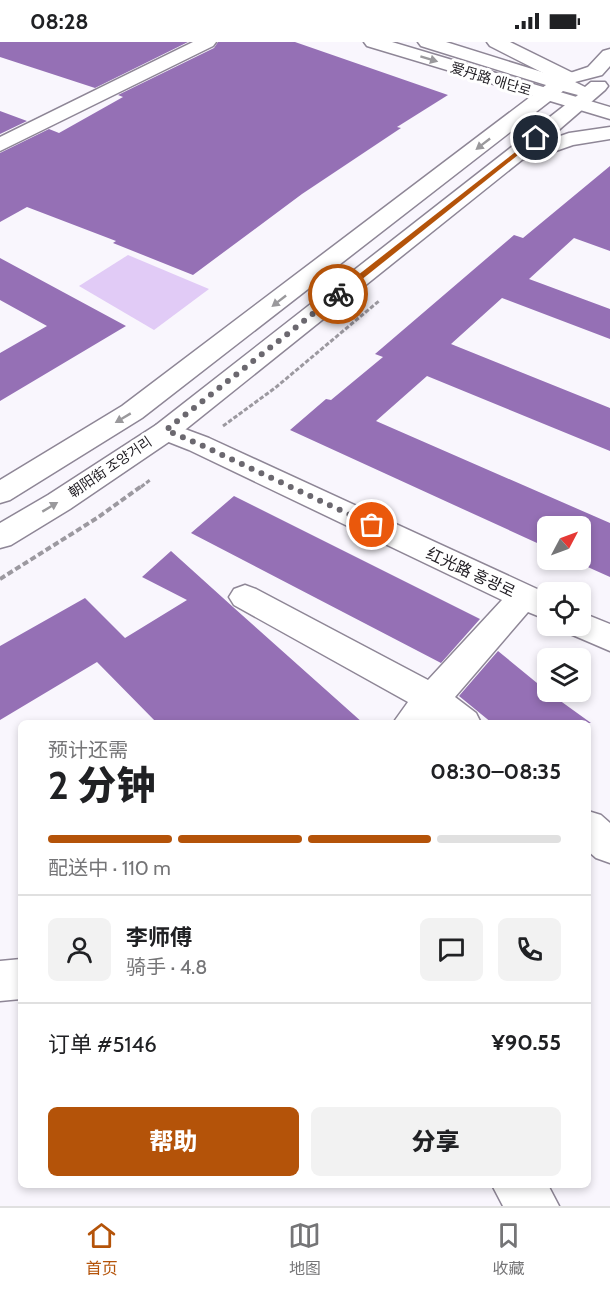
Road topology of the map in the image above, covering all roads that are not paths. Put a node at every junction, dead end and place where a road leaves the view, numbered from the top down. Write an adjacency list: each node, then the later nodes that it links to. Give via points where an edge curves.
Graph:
1 (207, 42): 11 (main road)
2 (373, 42): 7 (main road, 爱丹路 애단로, one-way to 7)
3 (427, 42): 7 (main road, 爱丹路 애단로)
4 (454, 42): 7 (main road, 爱丹路 애단로)
5 (496, 42): 7 (main road, 爱丹路 애단로)
6 (610, 55): 8 (main road, 朝阳街 조양거리)
7 (559, 86): 8 (main road, 爱丹路 애단로); 8 (main road, 爱丹路 애단로); 14 (main road, 朝阳街 조양거리, one-way to 14, via 132,412)
8 (597, 91): 9 (main road, 爱丹路 애단로); 12 (main road, 朝阳街 조양거리)
9 (610, 113)
10 (610, 134): 12 (main road, via 569,140)
11 (0, 145)
12 (502, 164): 13 (main road, 朝阳街 조양거리)
13 (166, 430): 15 (main road, 朝阳街 조양거리, one-way to 13); 17 (main road, 红光路 홍광로)
14 (0, 493)
15 (0, 537)
16 (245, 597): 20 (main road)
17 (535, 603): 20 (main road)
18 (591, 629): 19 (main road)
19 (610, 638)
20 (421, 711): 21 (main road)
21 (452, 720)
22 (591, 830): 23 (main road)
23 (610, 846)
24 (18, 979): 25 (main road)
25 (0, 981)
26 (519, 1188): 27 (main road)
27 (535, 1206)

